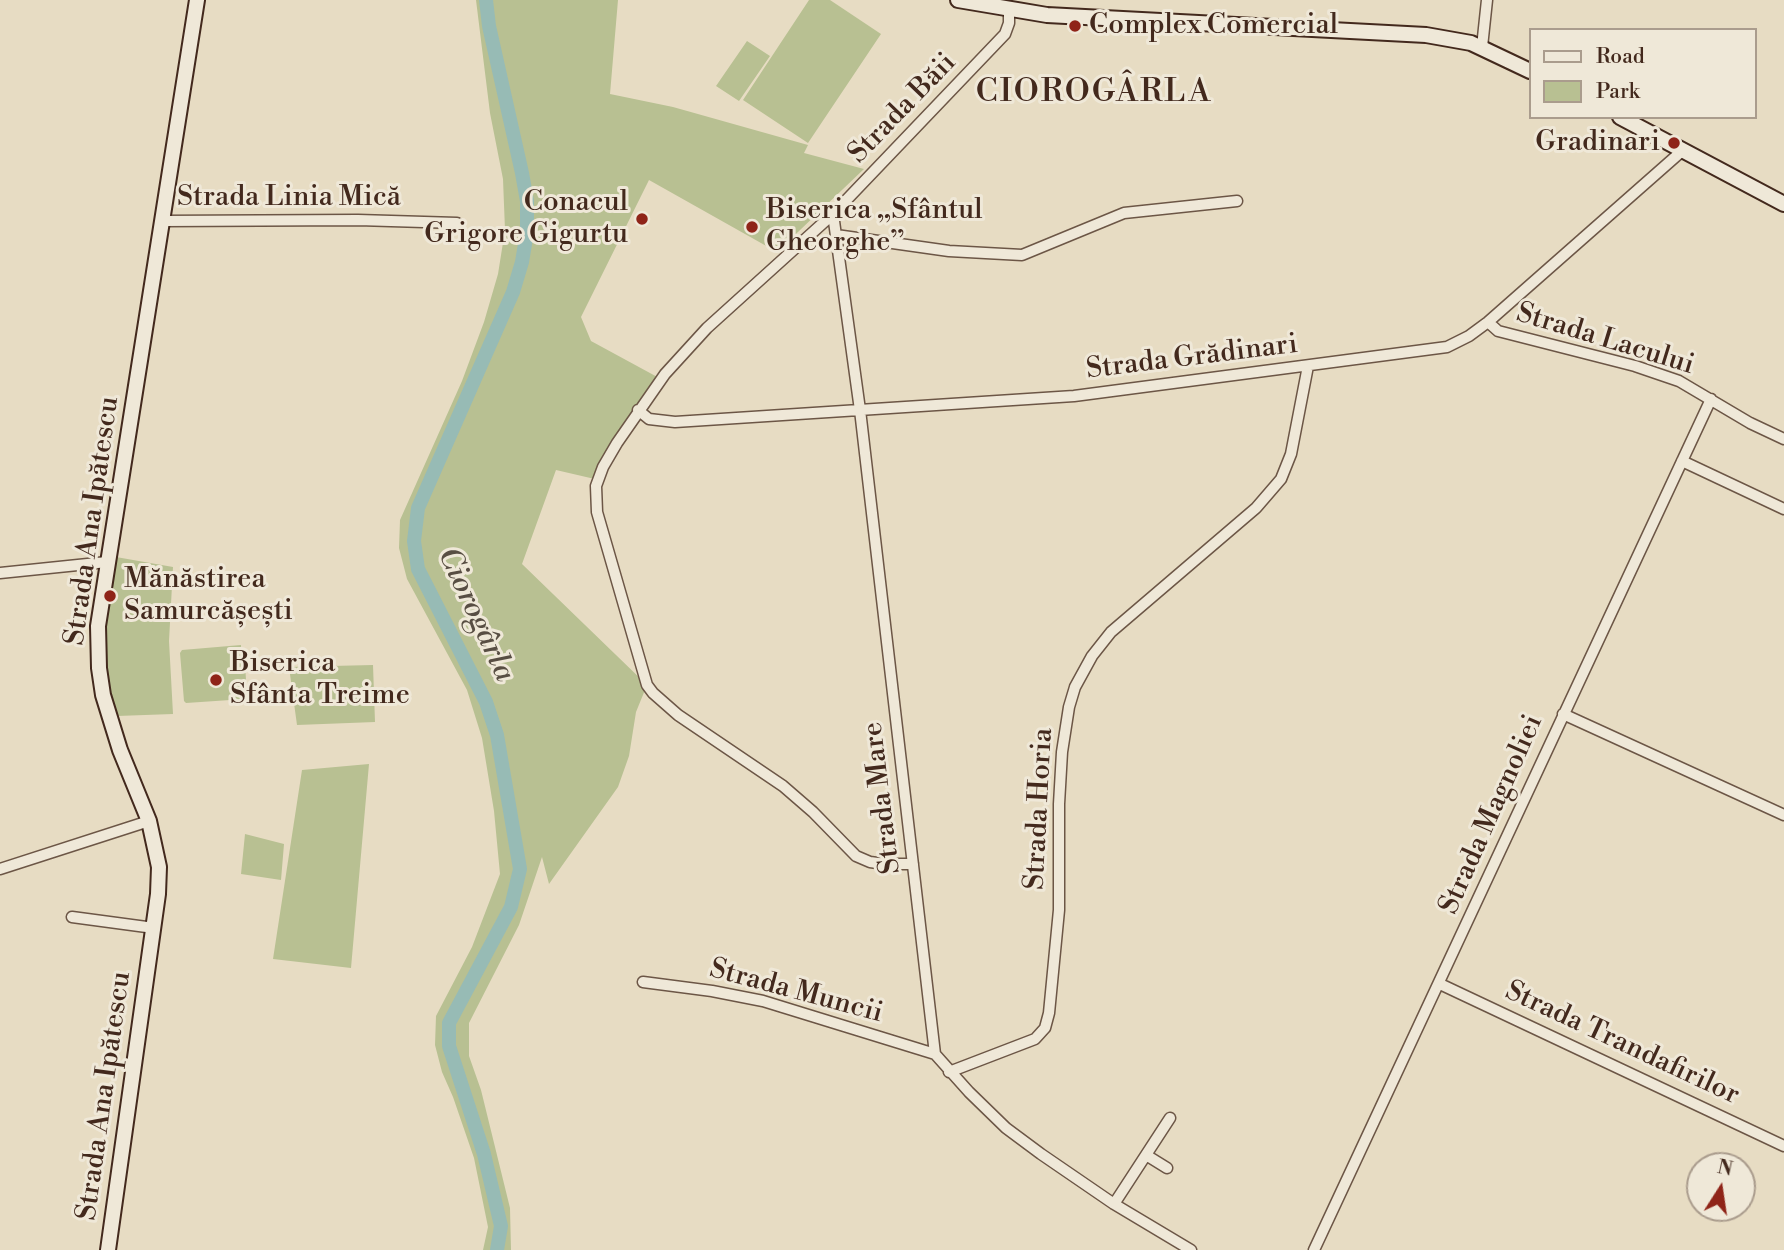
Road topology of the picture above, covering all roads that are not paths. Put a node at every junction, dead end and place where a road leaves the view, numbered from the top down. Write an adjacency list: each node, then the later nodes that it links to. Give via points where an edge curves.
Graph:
1 (197, 0): 12 (main road, Strada Ana Ipătescu)
2 (958, 0): 4 (main road)
3 (1487, 0): 5 (street)
4 (1008, 5): 5 (main road, via 1047,15 1426,35); 11 (street, Strada Băii, via 1005,34)
5 (1482, 47): 6 (main road)
6 (1528, 70)
7 (1624, 119): 8 (main road)
8 (1682, 151): 10 (main road); 15 (street, Strada Grădinari)
9 (1237, 201): 14 (street, via 1124,212 1022,255 949,251)
10 (1784, 204)
11 (833, 214): 14 (street, Strada Mare); 18 (street, Strada Băii, via 707,328)
12 (163, 221): 13 (street, Strada Linia Mică); 23 (main road, Strada Ana Ipătescu)
13 (457, 223)
14 (836, 235): 19 (street, Strada Mare)
15 (1488, 323): 16 (street, Strada Grădinari, via 1460,342 1434,350); 17 (street, Strada Lacului, via 1498,331 1664,375)
16 (1308, 366): 19 (street, Strada Grădinari, via 1074,396); 35 (street, Strada Horia, via 1291,454 1281,480 1256,508 1111,632 1075,687 1061,764 1059,910 1045,1028 1035,1039)
17 (1711, 399): 20 (street, Strada Lacului); 21 (street, Strada Magnoliei)
18 (638, 410): 19 (street, Strada Grădinari, via 649,419 675,422); 28 (street, Strada Băii, via 596,486 597,512 647,684 678,715 791,792 856,856 870,862)
19 (860, 410): 28 (street, Strada Mare)
20 (1784, 439)
21 (1682, 461): 22 (street); 25 (street, Strada Magnoliei)
22 (1784, 509)
23 (107, 562): 24 (street); 27 (main road, Strada Ana Ipătescu, via 98,626 100,682 120,750)
24 (0, 573)
25 (1563, 714): 26 (street); 33 (street, Strada Magnoliei)
26 (1784, 816)
27 (149, 821): 29 (street); 31 (main road, Strada Ana Ipătescu, via 159,867)
28 (914, 864): 34 (street, Strada Mare)
29 (0, 869)
30 (72, 917): 31 (street)
31 (154, 928): 41 (main road, Strada Ana Ipătescu)
32 (643, 982): 34 (street, Strada Muncii, via 763,1001)
33 (1440, 984): 37 (street, Strada Trandafirilor); 43 (street, Strada Magnoliei)
34 (935, 1054): 35 (street)
35 (949, 1072): 40 (street, via 1006,1128)
36 (1170, 1118): 38 (street)
37 (1784, 1146)
38 (1146, 1155): 39 (street); 40 (street)
39 (1167, 1168)
40 (1114, 1203): 42 (street)
41 (108, 1250)
42 (1191, 1250)
43 (1314, 1250)

